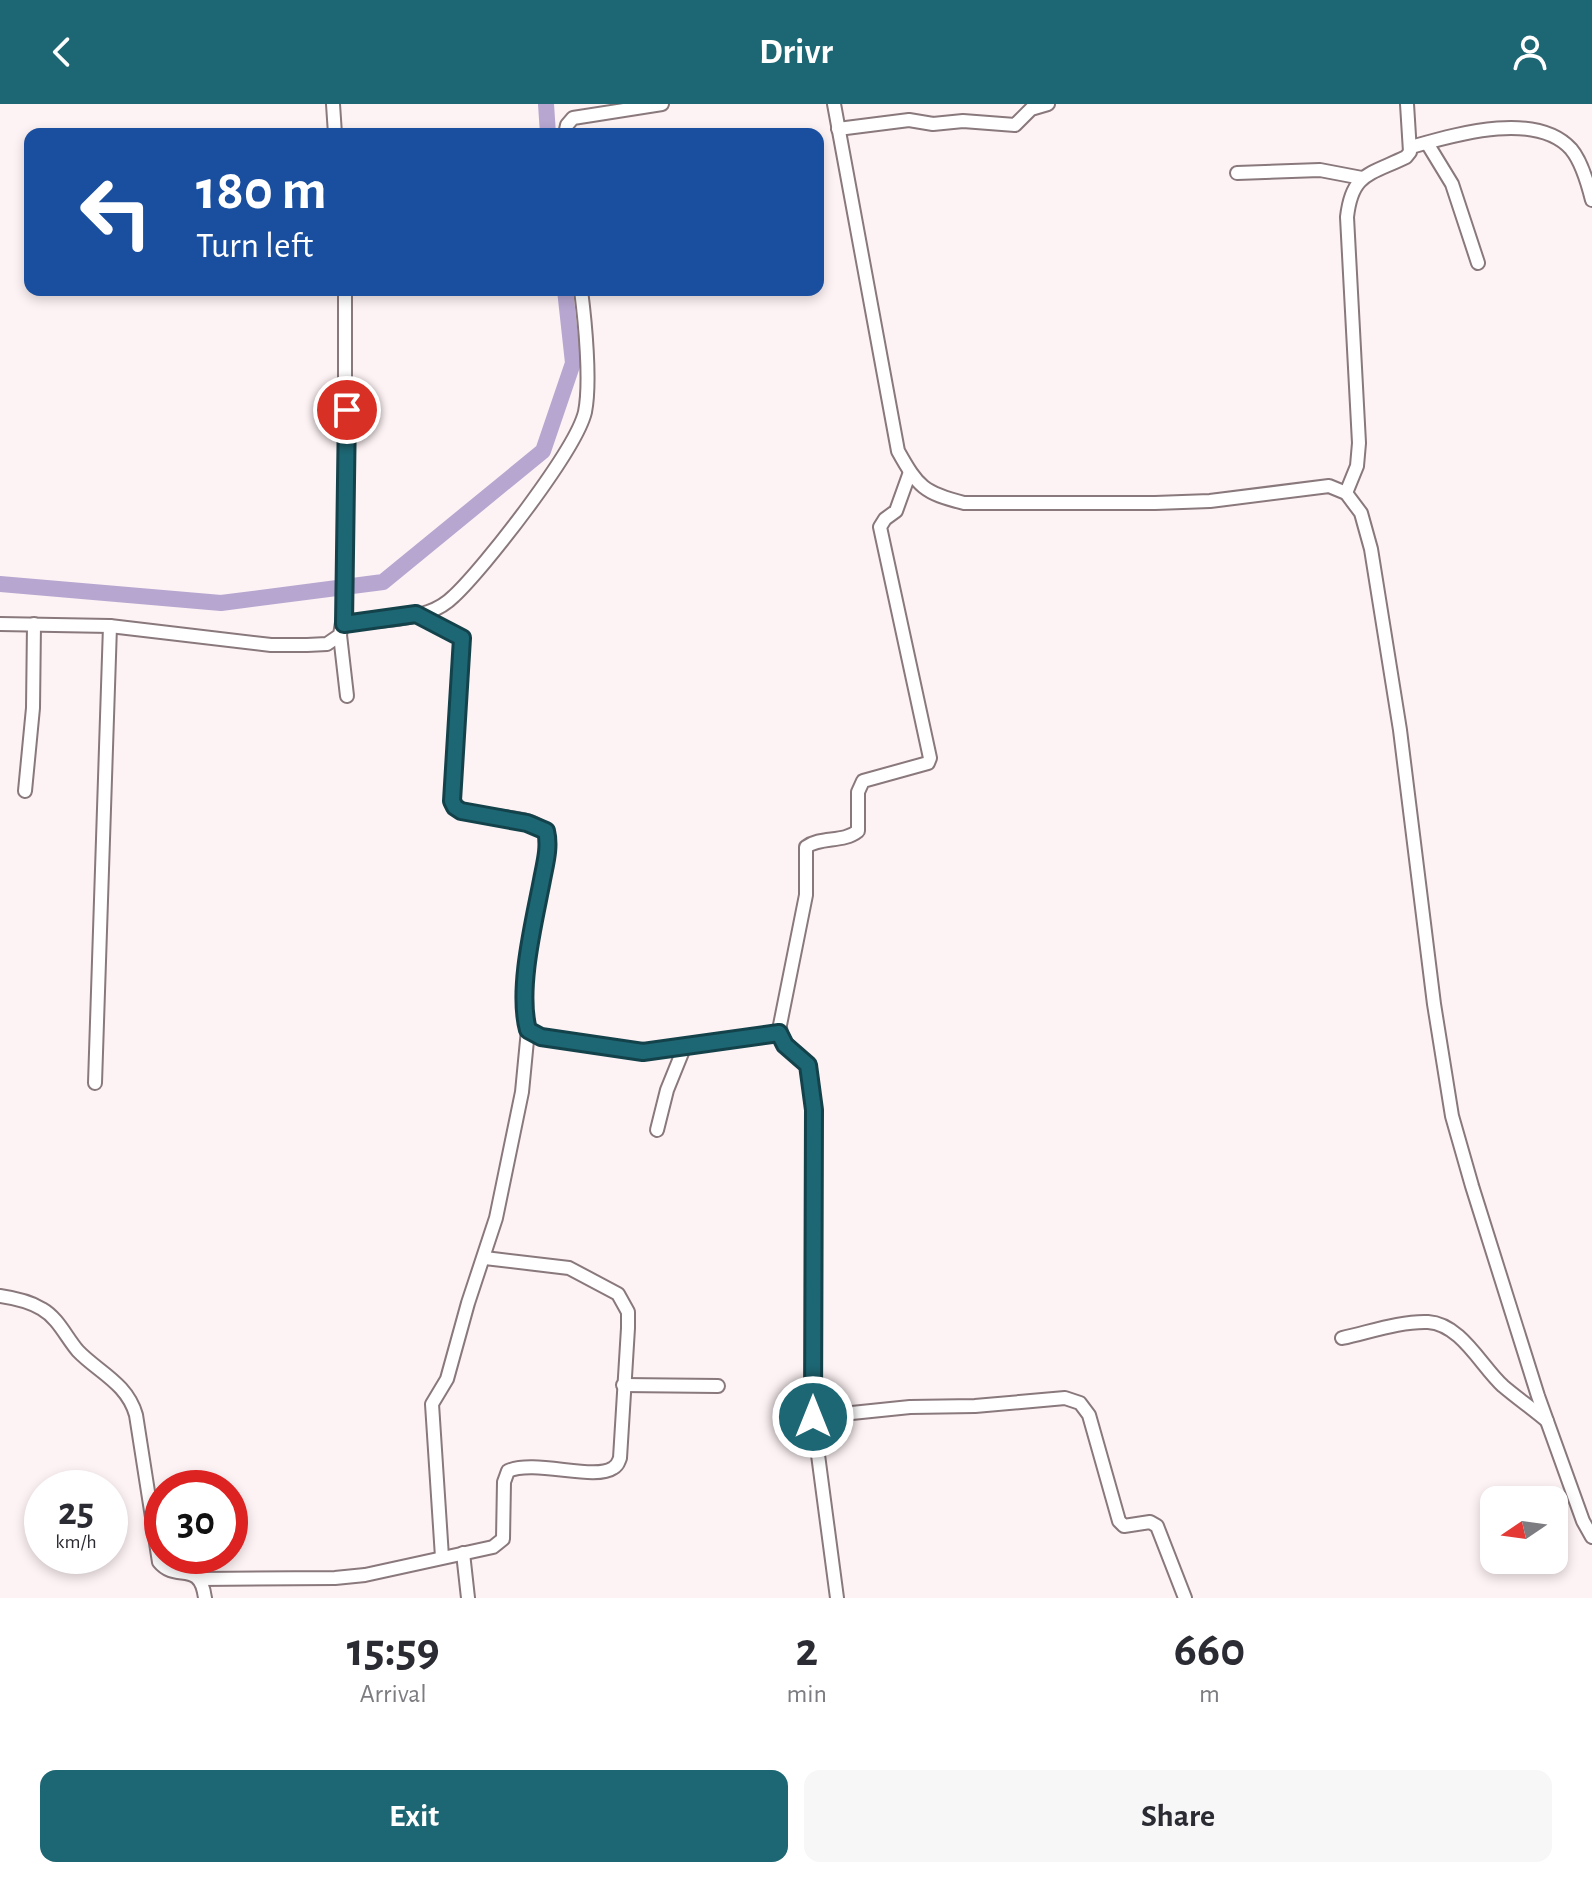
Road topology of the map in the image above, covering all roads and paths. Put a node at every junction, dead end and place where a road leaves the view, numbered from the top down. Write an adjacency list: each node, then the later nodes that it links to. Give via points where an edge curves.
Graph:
1 (333, 104): 6 (street)
2 (662, 104): 7 (street, via 573,118)
3 (834, 104): 8 (street)
4 (1048, 104): 8 (street, via 1031,109 1015,125 909,120)
5 (1407, 104): 10 (street)
6 (335, 128)
7 (566, 128)
8 (838, 129): 17 (street, via 898,451)
9 (1427, 143): 10 (street); 13 (street, via 1463,132 1532,128 1571,149); 14 (street, via 1452,184)
10 (1411, 147): 12 (street, via 1406,157)
11 (1237, 173): 12 (street, via 1320,170)
12 (1362, 178): 18 (street, via 1353,188 1347,217 1359,443)
13 (1592, 200)
14 (1478, 263)
15 (345, 296): 23 (street)
16 (582, 296): 19 (street, via 586,393 580,427 549,477 455,596)
17 (910, 472): 18 (street, via 935,496 964,503 1183,502 1329,486); 27 (street, via 896,511 880,527 930,758 924,765 863,781 858,831 806,847 806,895)
18 (1346, 493): 37 (street, via 1361,513 1371,549 1452,1116)
19 (416, 614): 23 (street); 26 (street, via 457,634 463,644 455,807 546,831 530,944)
20 (0, 624): 21 (street)
21 (34, 624): 22 (street); 25 (street)
22 (110, 626): 23 (street, via 271,645 327,644); 29 (street)
23 (342, 630): 24 (street)
24 (347, 696)
25 (25, 791)
26 (528, 1030): 28 (street, via 541,1037 628,1051); 31 (street, via 522,1092)
27 (779, 1033): 28 (street); 36 (street, via 808,1065 813,1100)
28 (684, 1048): 30 (street)
29 (95, 1083)
30 (657, 1130)
31 (485, 1258): 34 (street, via 569,1268 618,1294 628,1312); 40 (street, via 447,1379 432,1404)
32 (0, 1296): 41 (street, via 28,1302 50,1315 128,1398 136,1415 159,1562)
33 (1342, 1338): 37 (street, via 1409,1323 1445,1326)
34 (623, 1385): 35 (street); 39 (street, via 617,1466 599,1471 508,1471 503,1539 493,1547)
35 (718, 1386)
36 (813, 1417): 44 (street); 45 (street, via 1065,1398 1080,1403 1089,1415 1119,1521 1124,1526 1157,1526)
37 (1547, 1421): 38 (street)
38 (1592, 1537)
39 (463, 1553): 40 (street); 43 (street)
40 (442, 1557): 41 (street, via 335,1578)
41 (200, 1579): 42 (street)
42 (205, 1598)
43 (468, 1598)
44 (837, 1598)
45 (1185, 1598)

